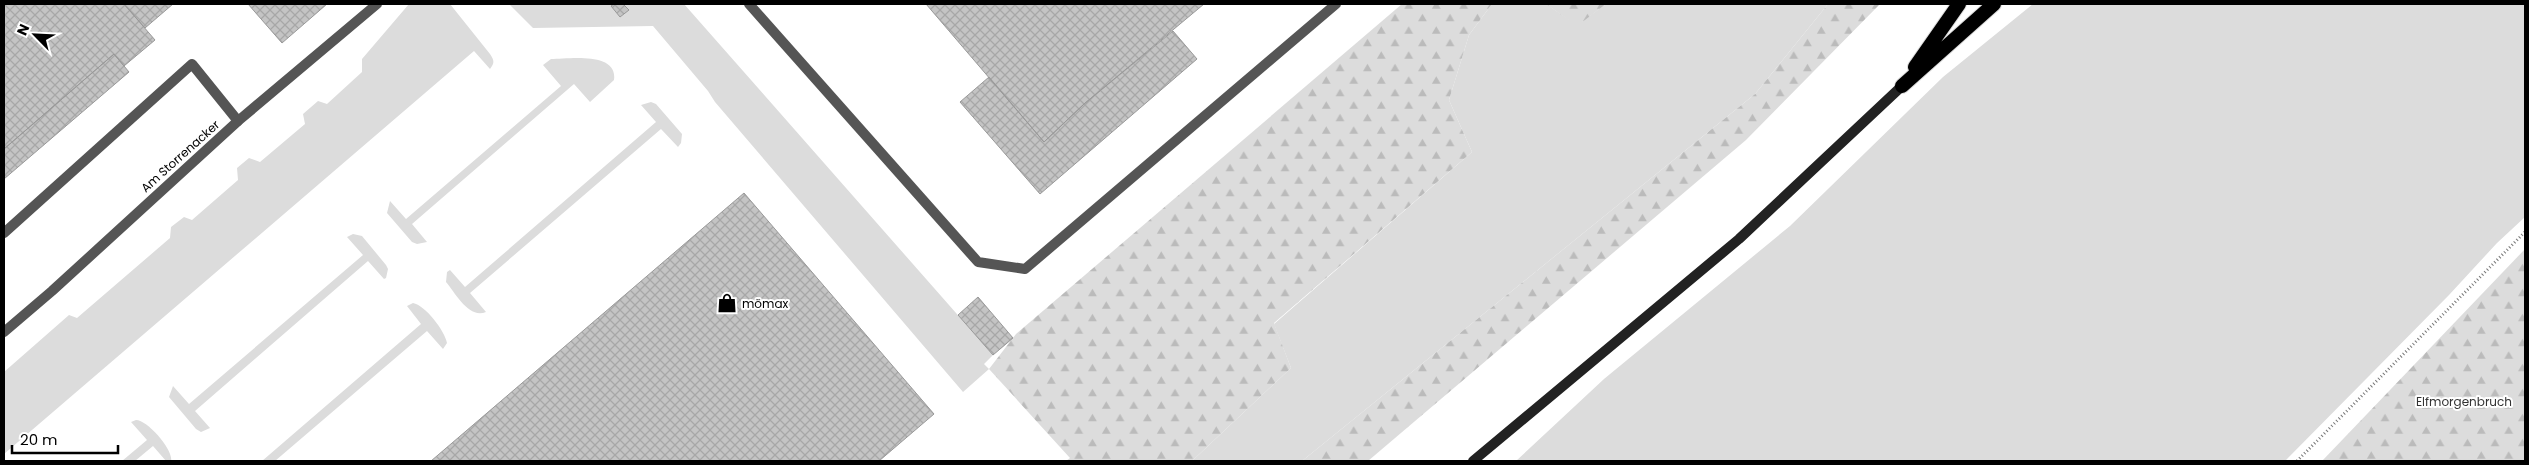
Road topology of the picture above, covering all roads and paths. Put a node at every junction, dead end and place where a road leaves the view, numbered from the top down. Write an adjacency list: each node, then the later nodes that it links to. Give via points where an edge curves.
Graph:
1 (377, 4): 7 (street, Am Storrenacker)
2 (750, 4): 3 (street, via 978,262 1025,269)
3 (1336, 4)
4 (1959, 4): 6 (highway)
5 (1994, 4): 6 (highway)
6 (1902, 86): 11 (main road, via 1739,239)
7 (238, 121): 9 (street, via 192,64); 10 (street, Am Storrenacker)
8 (2525, 232): 12 (path)
9 (4, 233)
10 (4, 332)
11 (1473, 461)
12 (2297, 461)

